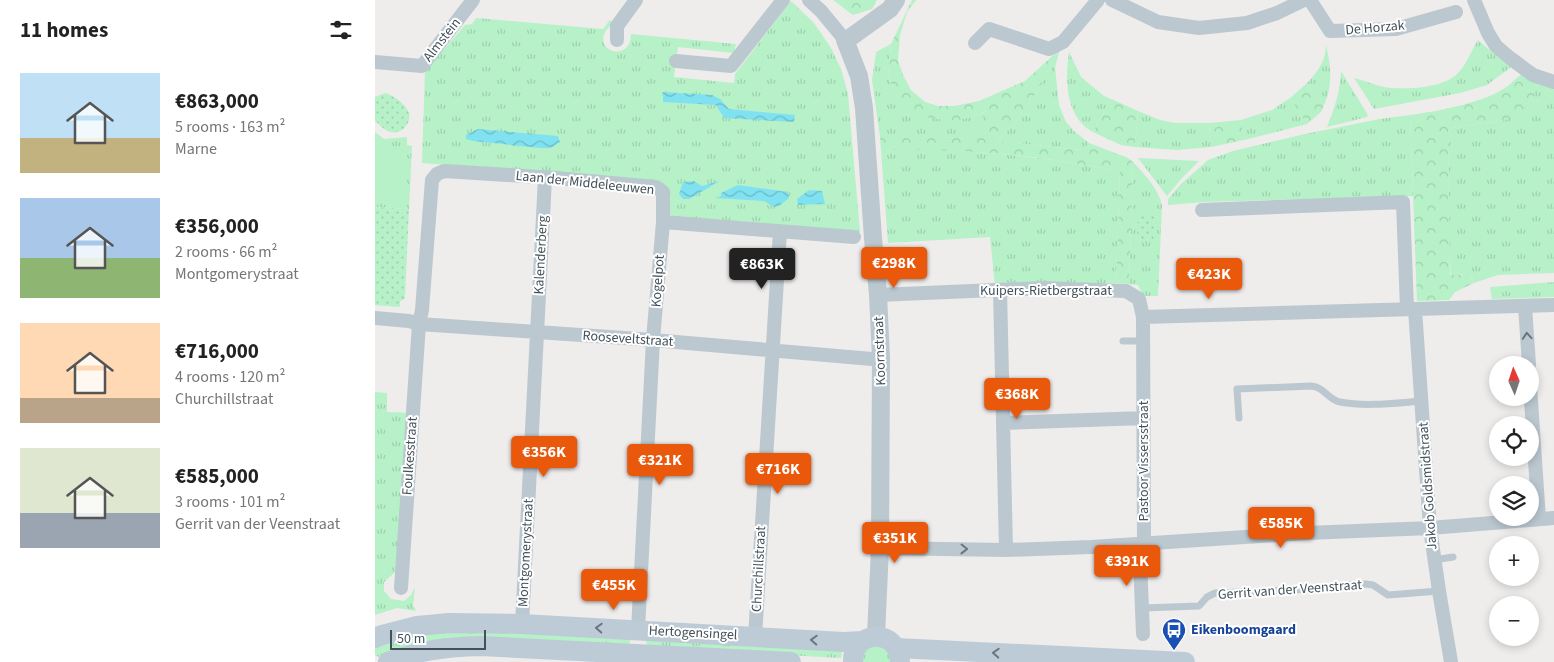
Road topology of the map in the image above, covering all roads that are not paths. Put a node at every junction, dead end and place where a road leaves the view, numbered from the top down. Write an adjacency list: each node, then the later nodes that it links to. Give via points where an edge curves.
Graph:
1 (473, 0): 16 (street, Almstein, via 422,66)
2 (636, 0): 12 (street, via 617,26)
3 (783, 0): 15 (street, via 731,66)
4 (809, 0): 13 (street)
5 (896, 0): 13 (street, via 890,9)
6 (1098, 0): 14 (street, via 1063,42 1049,49 989,29)
7 (1112, 0): 8 (street, via 1158,22 1199,28 1247,23)
8 (1303, 0)
9 (1310, 0): 11 (street, De Horzak, via 1330,31 1396,29)
10 (1474, 0): 17 (street, via 1496,46 1533,75)
11 (1456, 12)
12 (617, 40)
13 (845, 40): 24 (street, Koornstraat, via 859,76 864,108)
14 (975, 43)
15 (677, 61)
16 (375, 62)
17 (1554, 82)
18 (545, 178): 20 (street, Laan der Middeleeuwen, via 656,187 663,192); 30 (street, Laan der Middeleeuwen, via 444,171 437,174 432,180); 31 (street, Kalenderberg)
19 (1202, 210): 27 (street, via 1403,202)
20 (663, 222): 21 (street); 32 (street, Kogelpot)
21 (780, 231): 22 (street); 35 (street, Churchillstraat)
22 (855, 236)
23 (1001, 290): 24 (street, Kuipers-Rietbergstraat); 28 (street, Kuipers-Rietbergstraat, via 1127,291 1139,298); 42 (street)
24 (878, 294): 37 (street, Koornstraat)
25 (1554, 305): 26 (street)
26 (1525, 306): 27 (street); 36 (street, one-way to 26)
27 (1411, 309): 28 (street); 38 (street, Jakob Goldsmidstraat)
28 (1143, 317): 34 (street, Pastoor Vissersstraat)
29 (375, 318): 30 (street, Rooseveltstraat)
30 (419, 324): 31 (street, Rooseveltstraat); 53 (street, Foulkesstraat)
31 (537, 332): 32 (street, Rooseveltstraat); 56 (street, Montgomerystraat)
32 (653, 340): 35 (street, Rooseveltstraat); 57 (street, Kogelpot)
33 (1123, 341): 34 (lane)
34 (1143, 341): 40 (street, Pastoor Vissersstraat)
35 (772, 351): 37 (street, Rooseveltstraat); 59 (street, Churchillstraat)
36 (1528, 356)
37 (881, 358): 49 (street, Koornstraat)
38 (1422, 402): 41 (lane, via 1342,403 1321,388 1311,386 1237,388); 47 (street, Jakob Goldsmidstraat)
39 (1531, 406): 43 (street)
40 (1144, 418): 42 (street); 48 (street, Pastoor Vissersstraat)
41 (1239, 418)
42 (1003, 423): 50 (street)
43 (1536, 476)
44 (1554, 518): 45 (street)
45 (1539, 519)
46 (1489, 523): 47 (street)
47 (1430, 528): 48 (street); 52 (street, Jakob Goldsmidstraat)
48 (1144, 544): 50 (street); 55 (street, Pastoor Vissersstraat, via 1139,560)
49 (880, 548): 50 (street, one-way to 50); 61 (street, Koornstraat)
50 (1006, 550)
51 (1453, 557): 52 (lane)
52 (1434, 560): 54 (street, Jakob Goldsmidstraat)
53 (401, 588)
54 (1439, 591): 55 (lane, Gerrit van der Veenstraat, via 1388,595 1373,585 1346,585 1215,593 1199,606); 67 (street, Jakob Goldsmidstraat)
55 (1143, 608): 58 (street, Pastoor Vissersstraat)
56 (522, 624): 57 (main road, Hertogensingel, one-way to 56); 60 (main road, Hertogensingel, via 445,623 417,626)
57 (638, 630): 59 (main road, Hertogensingel)
58 (1143, 634)
59 (755, 637): 61 (main road, Hertogensingel, one-way to 59, via 844,642)
60 (375, 638)
61 (869, 639): 62 (main road, via 884,638 891,642); 65 (main road, via 854,652)
62 (898, 655): 66 (main road, one-way to 62)
63 (388, 662): 64 (main road, Hertogensingel, via 428,650 481,646 521,651)
64 (791, 662)
65 (853, 662)
66 (1185, 662)
67 (1451, 662)

